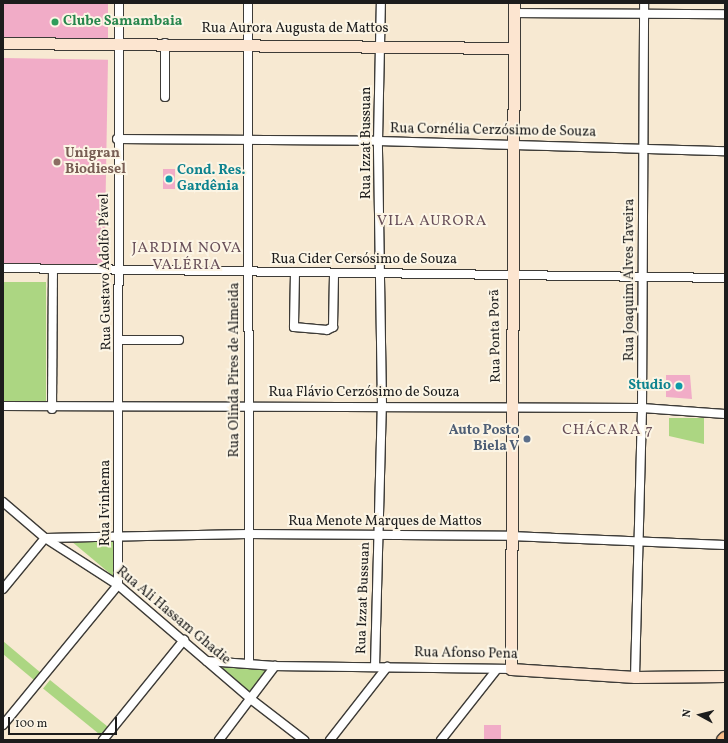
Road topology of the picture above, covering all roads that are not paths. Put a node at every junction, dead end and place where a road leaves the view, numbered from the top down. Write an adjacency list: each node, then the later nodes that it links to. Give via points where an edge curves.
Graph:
1 (119, 3): 10 (street, Rua Gustavo Adolfo Pável)
2 (248, 3): 11 (street, Rua Olinda Pires de Almeida)
3 (382, 3): 12 (street, Rua Izzat Bussuan)
4 (644, 3): 7 (street, Rua Joaquim Alves Taveira)
5 (514, 8): 7 (street); 13 (street, Rua Ponta Porã)
6 (725, 14): 7 (street)
7 (644, 15): 19 (street, Rua Joaquim Alves Taveira)
8 (3, 42): 10 (street, Rua Aurora Augusta de Mattos)
9 (165, 43): 10 (street, Rua Aurora Augusta de Mattos); 11 (street, Rua Aurora Augusta de Mattos); 14 (street)
10 (119, 45): 15 (street, Rua Gustavo Adolfo Pável)
11 (248, 45): 12 (street, Rua Aurora Augusta de Mattos); 16 (street, Rua Olinda Pires de Almeida)
12 (381, 45): 13 (street, Rua Aurora Augusta de Mattos); 17 (street, Rua Izzat Bussuan)
13 (514, 48): 18 (street, Rua Ponta Porã)
14 (165, 97)
15 (117, 139): 16 (street, Rua Cornélia Cerzósimo de Souza); 23 (street, Rua Gustavo Adolfo Pável)
16 (248, 140): 17 (street, Rua Cornélia Cerzósimo de Souza); 24 (street, Rua Olinda Pires de Almeida)
17 (378, 141): 18 (street, Rua Cornélia Cerzósimo de Souza); 26 (street, Rua Izzat Bussuan)
18 (512, 144): 19 (street, Rua Cornélia Cerzósimo de Souza); 27 (street, Rua Ponta Porã)
19 (643, 147): 20 (street, Rua Cornélia Cerzósimo de Souza); 29 (street, Rua Joaquim Alves Taveira)
20 (725, 151)
21 (3, 268): 22 (street, Rua Cider Cersósimo de Souza)
22 (53, 269): 23 (street, Rua Cider Cersósimo de Souza); 39 (street)
23 (119, 271): 24 (street, Rua Cider Cersósimo de Souza); 31 (street, Rua Gustavo Adolfo Pável)
24 (249, 273): 25 (street, Rua Cider Cersósimo de Souza); 36 (street, Rua Olinda Pires de Almeida)
25 (295, 273): 28 (street, Rua Cider Cersósimo de Souza); 28 (street, via 294,328 327,330 333,327)
26 (381, 273): 27 (street, Rua Cider Cersósimo de Souza); 28 (street, Rua Cider Cersósimo de Souza); 34 (street, Rua Izzat Bussuan)
27 (510, 273): 29 (street, Rua Cider Cersósimo de Souza); 37 (street, Rua Ponta Porã)
28 (334, 274)
29 (643, 274): 30 (street, Rua Cider Cersósimo de Souza); 38 (street, Rua Joaquim Alves Taveira)
30 (725, 278)
31 (119, 340): 32 (street); 33 (street, Rua Gustavo Adolfo Pável)
32 (178, 340)
33 (121, 405): 36 (street, Rua Flávio Cerzósimo de Souza); 39 (street, Rua Flávio Cerzósimo de Souza); 41 (street, Rua Gustavo Adolfo Pável)
34 (382, 405): 36 (street, Rua Flávio Cerzósimo de Souza); 37 (street, Rua Flávio Cerzósimo de Souza); 44 (street, Rua Izzat Bussuan)
35 (3, 406): 39 (street, Rua Flávio Cerzósimo de Souza)
36 (248, 406): 43 (street, Rua Olinda Pires de Almeida)
37 (512, 407): 38 (street, Rua Flávio Cerzósimo de Souza); 45 (street, Rua Ponta Porã)
38 (642, 408): 40 (street, Rua Flávio Cerzósimo de Souza); 48 (street, Rua Joaquim Alves Taveira)
39 (52, 409)
40 (725, 414)
41 (119, 446): 46 (street, Rua Ivinhema)
42 (3, 502): 47 (street, Rua Ali Hassam Ghadie)
43 (248, 534): 44 (street, Rua Menote Marques de Mattos); 46 (street, Rua Menote Marques de Mattos); 54 (street, Rua Olinda Pires de Almeida)
44 (379, 536): 45 (street, Rua Menote Marques de Mattos); 56 (street, Rua Izzat Bussuan)
45 (510, 536): 48 (street, Rua Menote Marques de Mattos); 59 (street, Rua Ponta Porã)
46 (120, 537): 47 (street, Rua Menote Marques de Mattos); 50 (street, Rua Ivinhema)
47 (45, 538): 50 (street, Rua Ali Hassam Ghadie); 51 (street)
48 (638, 543): 49 (street, Rua Menote Marques de Mattos); 60 (street, Rua Joaquim Alves Taveira)
49 (725, 545)
50 (118, 585): 52 (street, Rua Ali Hassam Ghadie); 63 (street)
51 (3, 589)
52 (184, 640): 53 (street, Rua Ali Hassam Ghadie); 64 (street)
53 (207, 661): 54 (street, Rua Afonso Pena); 62 (street, Rua Ali Hassam Ghadie)
54 (249, 664): 55 (street, Rua Afonso Pena)
55 (275, 666): 56 (street, Rua Afonso Pena); 62 (street)
56 (375, 667): 57 (street, Rua Afonso Pena)
57 (387, 667): 58 (street, Rua Afonso Pena); 67 (street)
58 (497, 669): 59 (street, Rua Afonso Pena); 68 (street)
59 (511, 669): 60 (street, Rua Afonso Pena)
60 (635, 676): 61 (street, Rua Afonso Pena)
61 (725, 676)
62 (252, 700): 65 (street); 66 (street, Rua Ali Hassam Ghadie)
63 (3, 725)
64 (103, 740)
65 (219, 740)
66 (304, 740)
67 (330, 740)
68 (441, 740)

